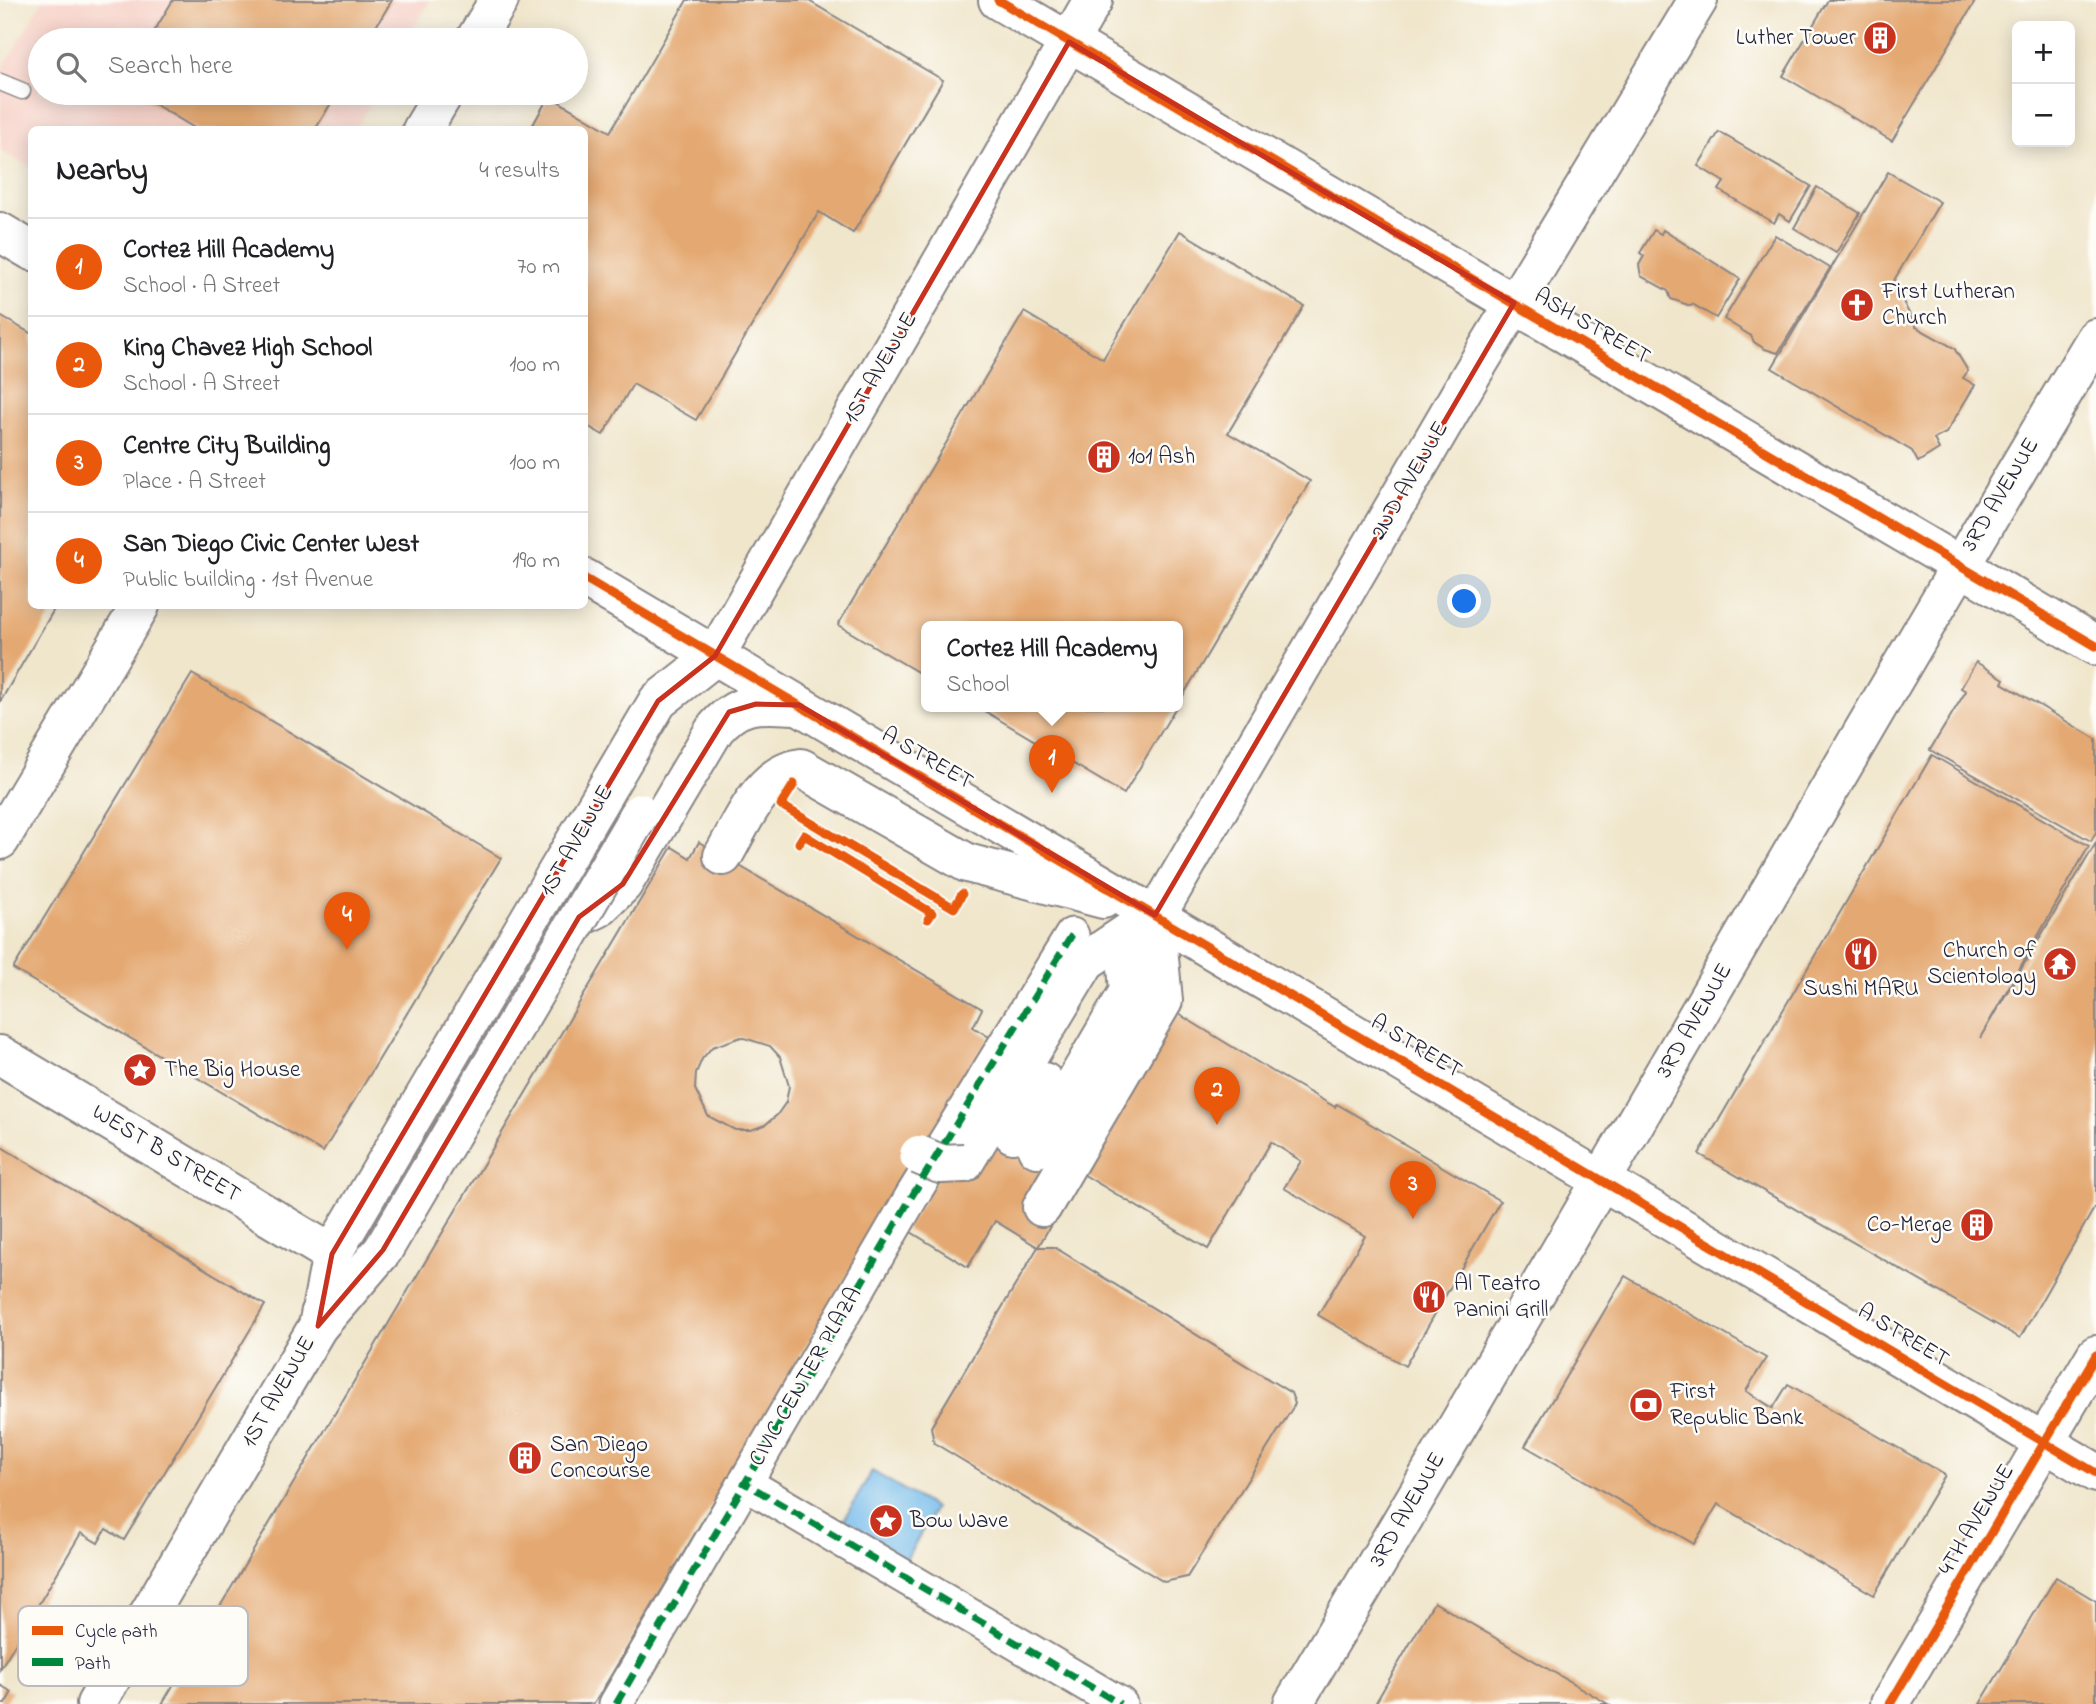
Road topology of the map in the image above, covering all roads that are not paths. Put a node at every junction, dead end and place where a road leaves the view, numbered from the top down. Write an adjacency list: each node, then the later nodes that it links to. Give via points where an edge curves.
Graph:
1 (499, 0): 5 (main road)
2 (998, 0): 6 (main road, ASH STREET)
3 (1093, 0): 6 (main road, 1ST AVENUE)
4 (1698, 0): 13 (main road, 2ND AVENUE)
5 (482, 28)
6 (1069, 42): 13 (main road, ASH STREET); 19 (main road, 1ST AVENUE)
7 (0, 82): 8 (lane)
8 (22, 91)
9 (437, 105): 10 (main road)
10 (424, 126)
11 (0, 232): 12 (main road)
12 (28, 249)
13 (1514, 303): 15 (main road, ASH STREET); 23 (main road, 2ND AVENUE)
14 (2096, 338): 15 (main road, 3RD AVENUE)
15 (1959, 565): 18 (main road, ASH STREET); 29 (main road, 3RD AVENUE)
16 (588, 580): 19 (main road, A STREET)
17 (138, 609): 21 (main road)
18 (2096, 646)
19 (715, 656): 20 (main road, A STREET); 25 (main road, 1ST AVENUE, via 658,701); 32 (main road, bridge, via 692,724 383,1250)
20 (799, 705): 23 (main road, A STREET); 25 (main road, via 756,704 729,712 623,884 598,908)
21 (0, 841)
22 (723, 856): 23 (main road, via 766,785 785,770 801,768 967,863)
23 (1156, 915): 24 (main road); 27 (main road, 2ND AVENUE, via 1127,966 1107,976); 29 (main road, A STREET); 30 (main road, via 1163,1001)
24 (1079, 948): 28 (main road, bridge, via 964,1163 940,1164); 36 (street, CIVIC CENTER PLAZA, via 912,1196)
25 (513, 952): 31 (main road, 1ST AVENUE)
26 (0, 1055): 31 (main road, WEST B STREET)
27 (1025, 1141)
28 (919, 1156)
29 (1602, 1181): 34 (main road, A STREET); 43 (main road, 3RD AVENUE)
30 (1042, 1207)
31 (332, 1254): 32 (main road, 1ST AVENUE)
32 (318, 1326): 37 (main road, 1ST AVENUE)
33 (2096, 1355): 34 (main road, 4TH AVENUE)
34 (2044, 1443): 35 (main road, A STREET); 39 (main road, 4TH AVENUE)
35 (2096, 1473)
36 (745, 1483): 41 (street); 42 (street, CIVIC CENTER PLAZA)
37 (154, 1606)
38 (107, 1686): 40 (main road, 1ST AVENUE)
39 (1898, 1698)
40 (96, 1704)
41 (615, 1704)
42 (1120, 1704)
43 (1293, 1704)

